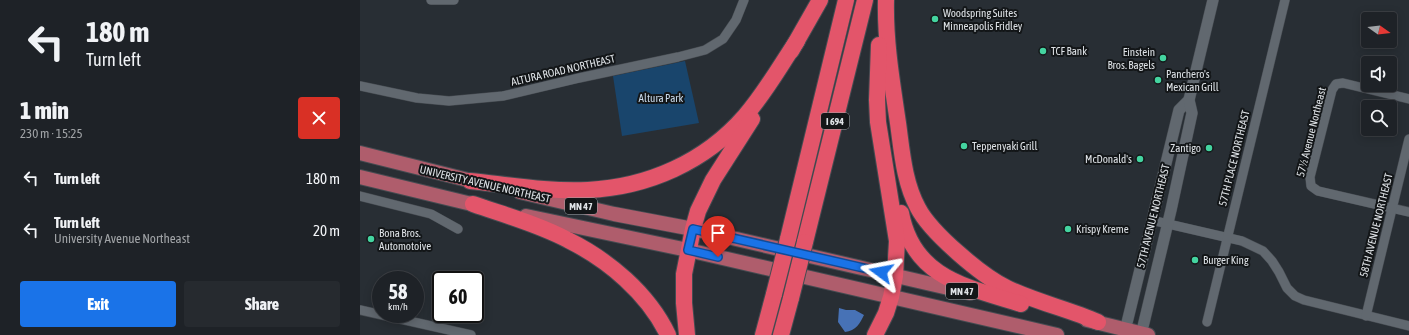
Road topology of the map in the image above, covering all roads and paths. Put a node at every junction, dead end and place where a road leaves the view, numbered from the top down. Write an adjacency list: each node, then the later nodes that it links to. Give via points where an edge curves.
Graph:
1 (433, 0): 2 (street)
2 (454, 0)
3 (744, 0): 12 (street, ALTURA ROAD NORTHEAST, via 736,20 723,39 705,50 504,96 449,101 417,98)
4 (820, 0): 10 (highway)
5 (846, 0): 43 (highway, I 694, bridge)
6 (865, 0): 44 (highway, I 694, bridge)
7 (885, 0): 11 (highway); 34 (highway, via 886,43 903,163 919,210 939,235 991,279 1007,288)
8 (1213, 0): 14 (street, 57TH AVENUE NORTHEAST)
9 (1285, 0): 27 (street, 57TH PLACE NORTHEAST)
10 (797, 41): 18 (highway, via 762,94 738,123 710,148 677,168 630,184 588,190); 26 (highway, via 706,194)
11 (879, 53): 29 (highway, via 878,122 896,235); 31 (highway, via 883,105 902,217 914,247 932,268 952,281)
12 (360, 86)
13 (1409, 99): 21 (street, 57½ Avenue Northeast, via 1343,83 1336,84 1330,97 1310,177 1311,186 1318,191)
14 (1189, 100): 23 (street, 57TH AVENUE NORTHEAST, via 1179,110); 24 (street, 57TH AVENUE NORTHEAST, via 1192,113)
15 (1409, 139): 21 (street, 58TH AVENUE NORTHEAST)
16 (360, 153): 18 (main road, UNIVERSITY AVENUE NORTHEAST / MN 47)
17 (360, 177): 20 (main road, UNIVERSITY AVENUE NORTHEAST / MN 47)
18 (470, 181): 26 (main road, UNIVERSITY AVENUE NORTHEAST / MN 47)
19 (360, 196): 25 (street, via 431,214)
20 (473, 204): 28 (main road, UNIVERSITY AVENUE NORTHEAST / MN 47); 41 (highway, via 554,233 592,254 620,274 639,293)
21 (1392, 208): 22 (street); 33 (street, 58TH AVENUE NORTHEAST)
22 (1409, 212)
23 (1151, 220): 24 (street); 37 (street, 57TH AVENUE NORTHEAST)
24 (1167, 224): 27 (street); 39 (street, 57TH AVENUE NORTHEAST)
25 (458, 229)
26 (693, 229): 28 (highway); 29 (main road, UNIVERSITY AVENUE NORTHEAST / MN 47)
27 (1228, 237): 33 (street, via 1263,251 1295,296); 35 (street, 57TH PLACE NORTHEAST)
28 (688, 250): 30 (main road, UNIVERSITY AVENUE NORTHEAST / MN 47); 42 (highway, via 683,282)
29 (895, 276): 30 (highway); 31 (main road, UNIVERSITY AVENUE NORTHEAST / MN 47)
30 (891, 297): 45 (highway); 46 (main road, UNIVERSITY AVENUE NORTHEAST / MN 47)
31 (1030, 306): 34 (main road, UNIVERSITY AVENUE NORTHEAST / MN 47)
32 (360, 310): 38 (street)
33 (1366, 316): 36 (street)
34 (1098, 322): 37 (main road, UNIVERSITY AVENUE NORTHEAST / MN 47)
35 (1207, 322)
36 (1409, 326)
37 (1124, 332): 39 (main road, UNIVERSITY AVENUE NORTHEAST / MN 47)
38 (460, 334): 40 (street)
39 (1143, 334)
40 (471, 335)
41 (668, 335)
42 (687, 335)
43 (763, 335)
44 (781, 335)
45 (875, 335)
46 (1057, 335)

